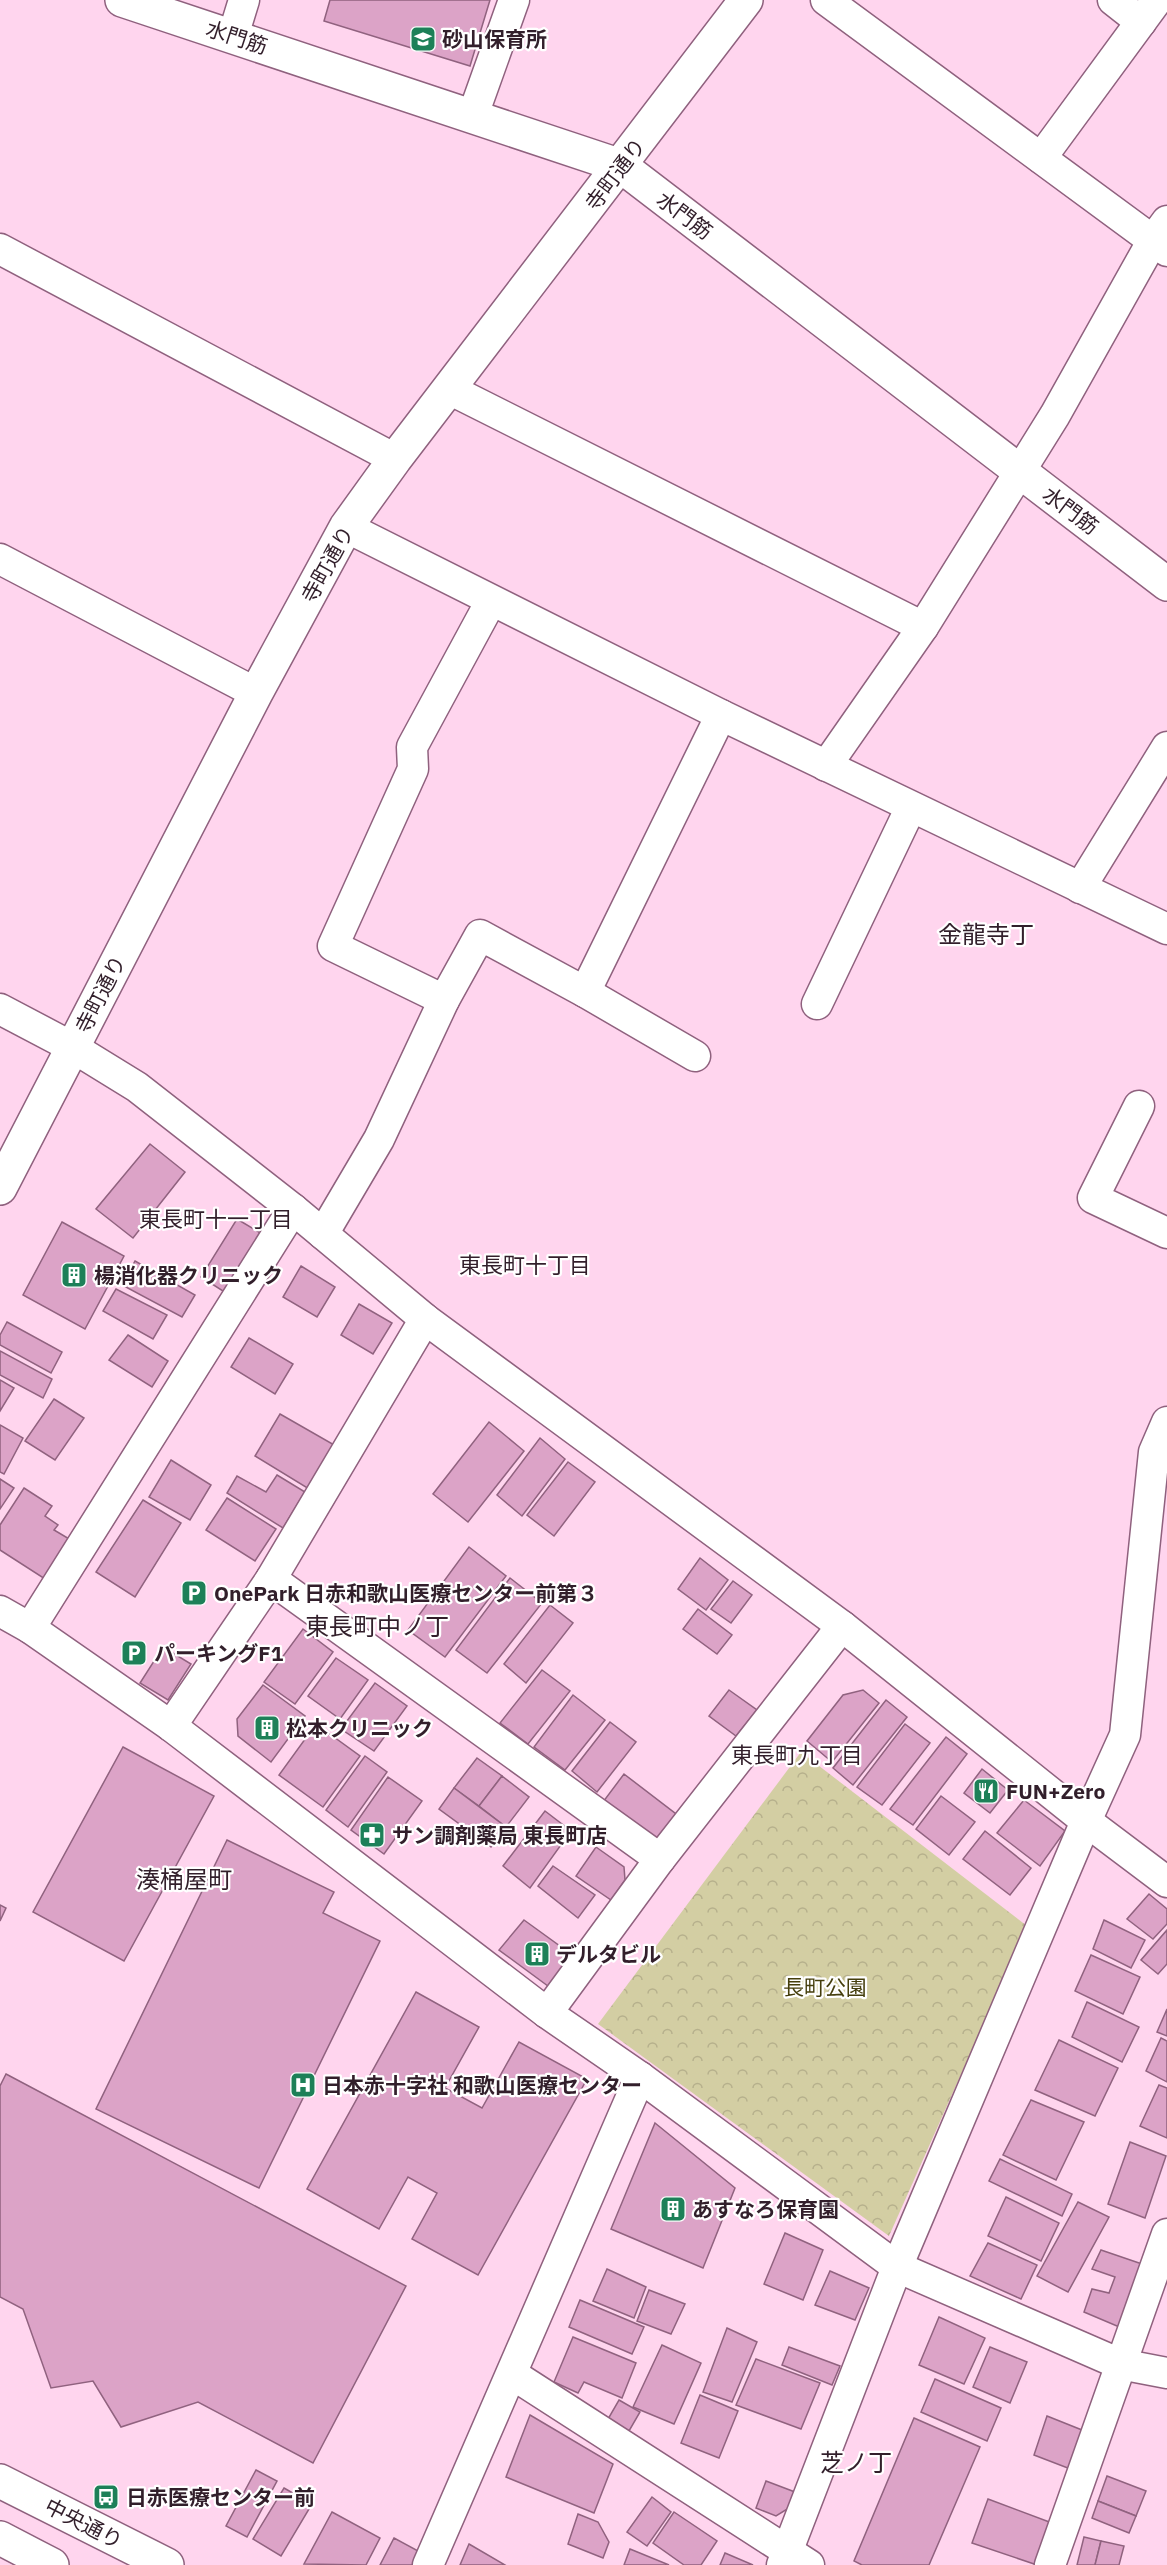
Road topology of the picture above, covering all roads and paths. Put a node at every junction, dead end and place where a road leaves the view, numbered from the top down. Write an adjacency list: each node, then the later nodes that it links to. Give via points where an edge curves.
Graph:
1 (122, 0): 8 (main road, 水門筋)
2 (244, 0): 8 (street)
3 (514, 0): 9 (street)
4 (746, 0): 11 (main road, 寺町通り)
5 (826, 0): 10 (street)
6 (1113, 0): 7 (street)
7 (1149, 11): 10 (street)
8 (233, 36): 9 (main road, 水門筋)
9 (473, 115): 11 (main road, 水門筋)
10 (1041, 158): 12 (street)
11 (621, 166): 14 (main road, 寺町通り); 16 (main road, 水門筋)
12 (1162, 237): 16 (street)
13 (0, 249): 15 (street)
14 (449, 389): 15 (main road, 寺町通り); 21 (street)
15 (395, 459): 17 (main road, 寺町通り)
16 (1019, 470): 19 (main road, 水門筋); 21 (street)
17 (346, 527): 20 (street); 22 (main road, 寺町通り)
18 (0, 559): 22 (street)
19 (1167, 584)
20 (491, 601): 23 (street); 30 (street, via 412,747 413,770 333,946)
21 (923, 627): 25 (street)
22 (256, 693): 33 (main road, 寺町通り)
23 (721, 715): 25 (street); 29 (street)
24 (1167, 747): 27 (street)
25 (826, 766): 26 (street)
26 (911, 807): 27 (street); 31 (street)
27 (1080, 888): 28 (street)
28 (1167, 929)
29 (585, 992): 30 (street, via 480,935); 34 (street)
30 (444, 1000): 39 (street, via 380,1139)
31 (817, 1004)
32 (0, 1009): 33 (street)
33 (72, 1047): 36 (main road, 寺町通り); 37 (street, via 137,1087)
34 (695, 1056)
35 (1139, 1106): 38 (street, via 1093,1198)
36 (0, 1188)
37 (293, 1209): 39 (street); 45 (street)
38 (1167, 1233)
39 (323, 1234): 40 (street)
40 (424, 1319): 42 (street); 44 (street)
41 (1167, 1422): 47 (street, via 1154,1452 1125,1735)
42 (272, 1579): 46 (street); 48 (street)
43 (0, 1611): 45 (street)
44 (842, 1626): 47 (street); 48 (street)
45 (30, 1628): 46 (street)
46 (171, 1726): 50 (street)
47 (1086, 1821): 49 (street); 53 (street)
48 (660, 1859): 50 (street)
49 (1167, 1882)
50 (548, 2013): 51 (street)
51 (640, 2077): 53 (street); 56 (street)
52 (1167, 2234): 54 (street)
53 (897, 2267): 54 (street); 59 (street)
54 (1120, 2364): 55 (street); 63 (street)
55 (1167, 2373)
56 (512, 2374): 59 (street); 62 (street)
57 (0, 2481): 61 (main road, 中央通り)
58 (0, 2538): 60 (main road)
59 (793, 2560)
60 (52, 2565)
61 (167, 2565)
62 (428, 2565)
63 (1050, 2565)

